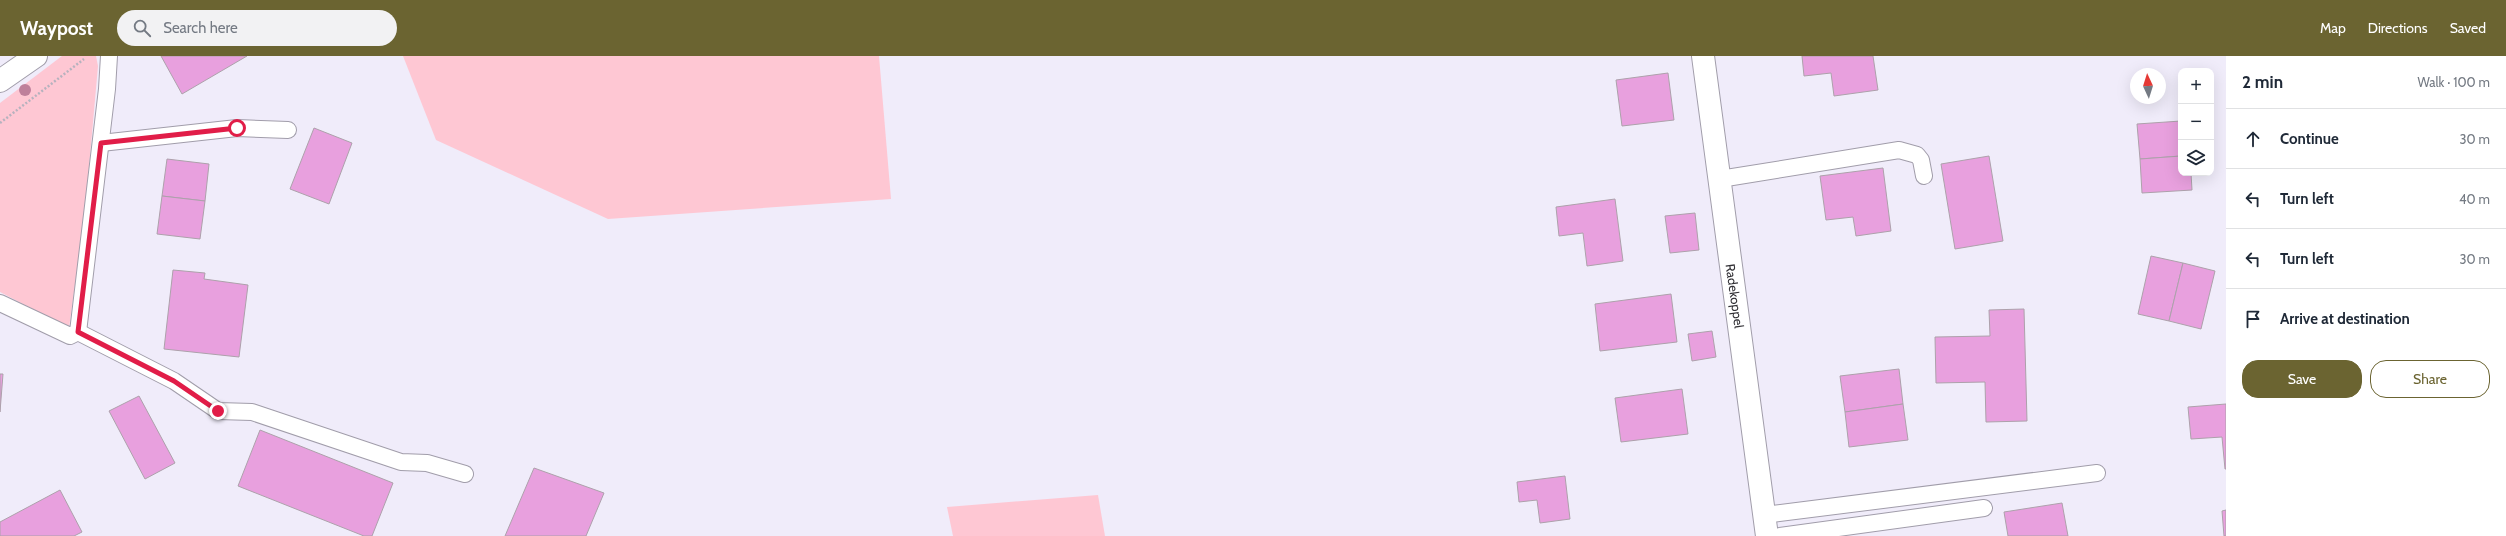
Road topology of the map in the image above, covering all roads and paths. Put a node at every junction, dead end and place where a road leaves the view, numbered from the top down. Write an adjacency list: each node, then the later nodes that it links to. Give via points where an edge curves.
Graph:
1 (36, 56): 5 (street)
2 (88, 56): 6 (path)
3 (109, 56): 8 (lane)
4 (1703, 56): 10 (street, Radekoppel)
5 (0, 81)
6 (0, 123)
7 (288, 130): 8 (lane, via 237,128)
8 (101, 143): 12 (lane)
9 (1924, 176): 10 (lane, via 1917,154 1899,150)
10 (1720, 179): 16 (street, Radekoppel)
11 (0, 303): 12 (lane, via 58,332 70,336)
12 (78, 332): 14 (lane, via 174,381 218,411 252,412 401,462 427,463)
13 (2097, 473): 16 (lane)
14 (465, 474)
15 (1984, 508): 18 (lane)
16 (1764, 515): 17 (street, Radekoppel)
17 (1767, 536)
18 (1780, 536)

